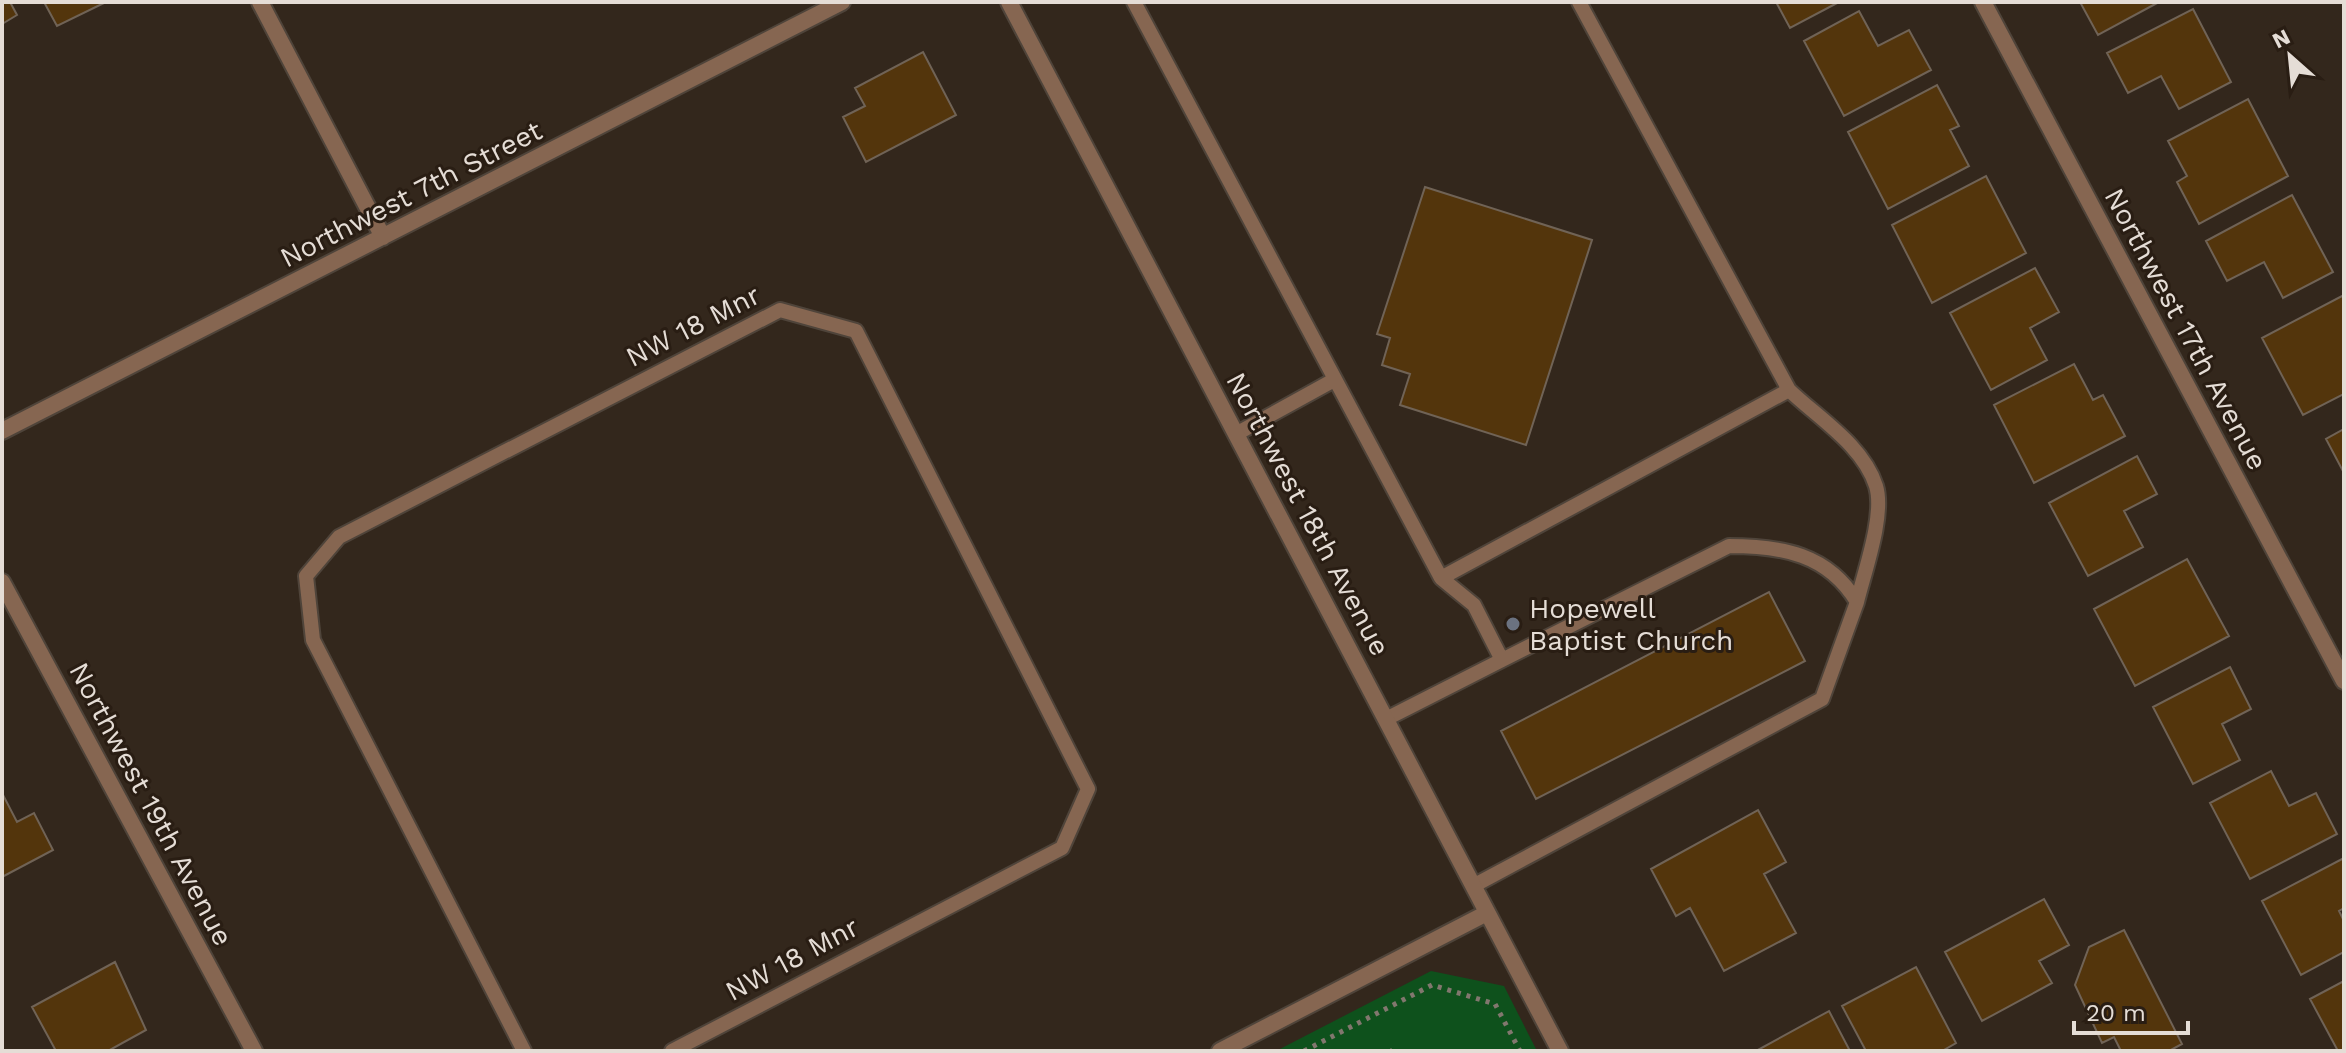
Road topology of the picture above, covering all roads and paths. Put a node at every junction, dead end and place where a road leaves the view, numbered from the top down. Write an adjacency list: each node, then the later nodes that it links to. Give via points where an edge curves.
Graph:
1 (260, 2): 7 (street)
2 (842, 2): 7 (street, Northwest 7th Street)
3 (1009, 2): 11 (street, Northwest 18th Avenue)
4 (1134, 2): 8 (lane)
5 (1579, 2): 9 (lane)
6 (1983, 2): 16 (street, Northwest 17th Avenue)
7 (383, 237): 10 (street, Northwest 7th Street)
8 (1334, 380): 11 (lane); 12 (lane)
9 (1789, 390): 12 (lane); 14 (lane, via 1845,439 1877,488 1876,521)
10 (2, 431)
11 (1236, 434): 17 (street, Northwest 18th Avenue)
12 (1441, 578): 15 (lane, via 1474,605)
13 (2, 582): 20 (street, Northwest 19th Avenue)
14 (1857, 602): 15 (lane, via 1843,579 1792,552 1729,546); 18 (lane, via 1822,699)
15 (1502, 660): 17 (lane)
16 (2344, 681)
17 (1386, 719): 18 (street, Northwest 18th Avenue)
18 (1473, 886): 19 (street, Northwest 18th Avenue)
19 (1487, 913): 23 (street); 26 (street, Northwest 18th Avenue)
20 (254, 1051)
21 (524, 1051): 22 (lane, NW 18 Mnr, via 313,640 306,576 339,537 780,310 856,331 1088,789 1062,848)
22 (672, 1051)
23 (1220, 1051)
24 (1304, 1051): 25 (path, via 1432,985 1495,1004)
25 (1520, 1051)
26 (1560, 1051)

